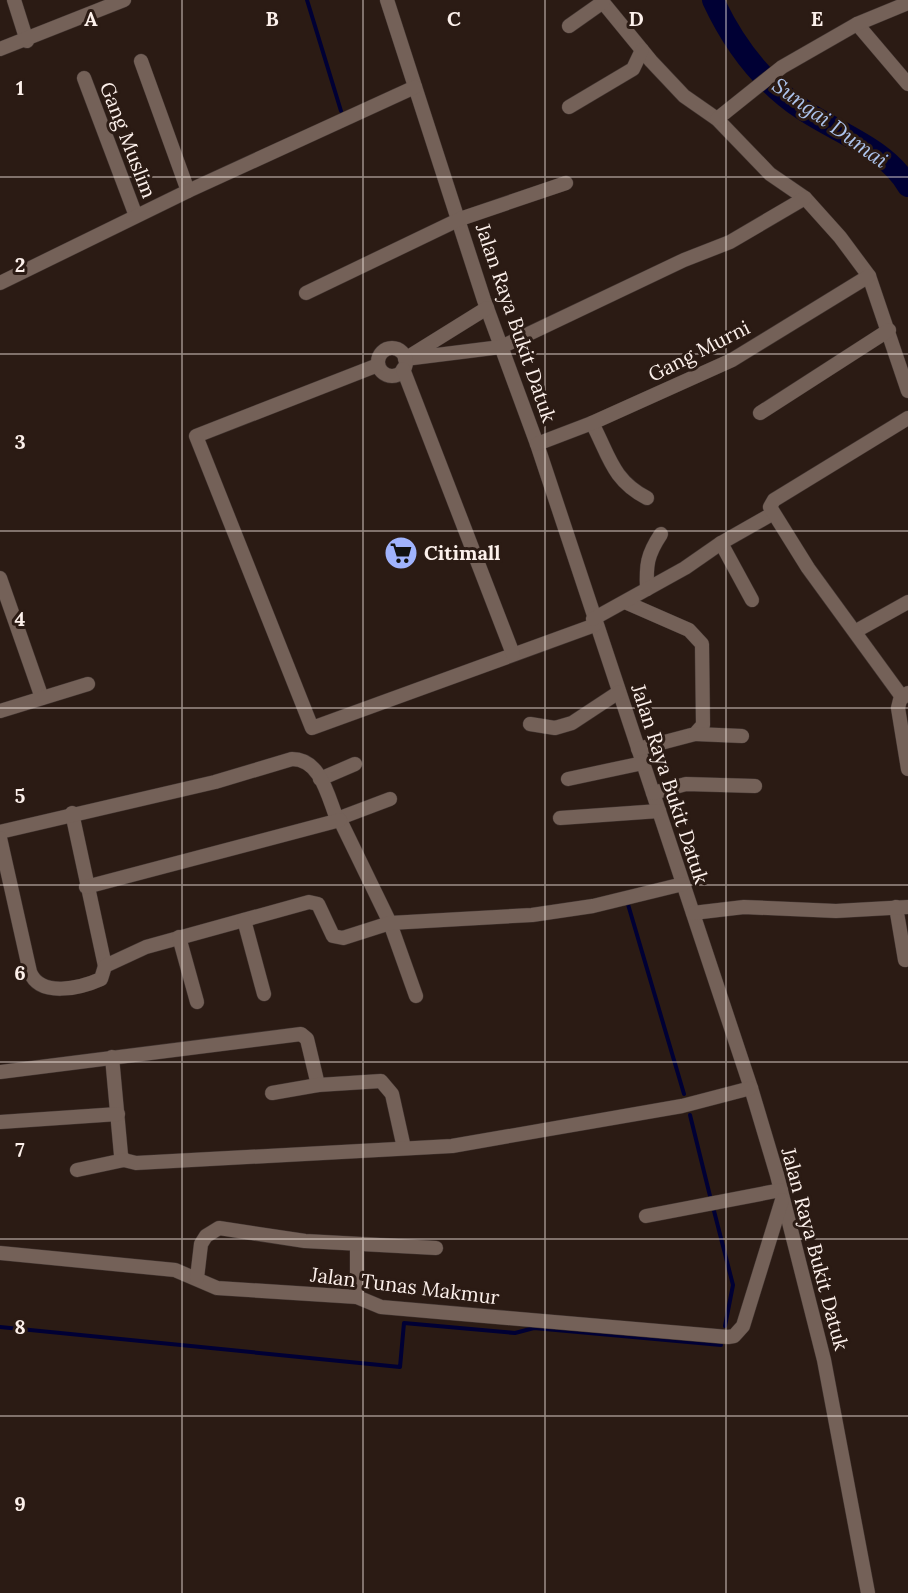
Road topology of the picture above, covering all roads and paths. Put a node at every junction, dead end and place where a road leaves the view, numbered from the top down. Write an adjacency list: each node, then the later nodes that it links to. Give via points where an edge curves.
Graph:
1 (14, 0): 8 (street)
2 (123, 0): 8 (street)
3 (387, 0): 14 (street, Jalan Raya Bukit Datuk)
4 (602, 1): 7 (street); 10 (street)
5 (908, 3): 6 (street)
6 (857, 24): 13 (street); 16 (street, via 782,67)
7 (569, 26)
8 (27, 41): 9 (street)
9 (0, 50)
10 (642, 50): 15 (street, via 629,72); 16 (street, via 684,96)
11 (141, 61): 18 (street)
12 (84, 78): 20 (street, Gang Muslim)
13 (908, 84)
14 (416, 87): 18 (street); 21 (street, Jalan Raya Bukit Datuk)
15 (569, 107)
16 (717, 119): 19 (street, via 770,174)
17 (566, 183): 21 (street)
18 (188, 191): 20 (street)
19 (805, 198): 22 (street); 27 (street, via 730,242)
20 (136, 216): 23 (street)
21 (460, 219): 24 (street); 25 (street, Jalan Raya Bukit Datuk)
22 (869, 276): 26 (street); 33 (street, Gang Murni, via 732,360)
23 (0, 283)
24 (306, 293)
25 (487, 308): 27 (street, Jalan Raya Bukit Datuk); 28 (street)
26 (889, 330): 30 (street); 31 (street)
27 (501, 347): 28 (street); 34 (street, Jalan Raya Bukit Datuk)
28 (404, 364): 29 (street, via 397,375 388,375); 29 (street, via 398,349 389,348 380,356); 46 (street)
29 (378, 365): 46 (street, via 196,436 312,728)
30 (908, 391)
31 (760, 412)
32 (908, 418): 36 (street, via 774,500)
33 (592, 423): 34 (street, Gang Murni); 35 (street, via 620,479)
34 (537, 444): 44 (street, Jalan Raya Bukit Datuk)
35 (647, 498)
36 (772, 514): 38 (street); 45 (street)
37 (661, 534): 40 (street, via 649,551)
38 (721, 543): 40 (street); 41 (street)
39 (0, 578): 50 (street)
40 (647, 589): 42 (street)
41 (752, 600)
42 (625, 602): 44 (street); 53 (street, via 689,630 702,644 705,719)
43 (908, 602): 45 (street)
44 (594, 622): 46 (street); 48 (street, Jalan Raya Bukit Datuk)
45 (856, 631): 49 (street)
46 (513, 654)
47 (88, 684): 50 (street)
48 (619, 692): 52 (street, via 572,723 555,728); 55 (street, Jalan Raya Bukit Datuk)
49 (905, 695): 58 (street, via 898,712)
50 (42, 698): 51 (street)
51 (0, 711)
52 (530, 724)
53 (695, 734): 54 (street); 55 (street)
54 (742, 736)
55 (638, 749): 56 (street, Jalan Raya Bukit Datuk)
56 (643, 763): 60 (street); 62 (street, Jalan Raya Bukit Datuk)
57 (355, 764): 59 (street)
58 (908, 768)
59 (320, 779): 65 (street, via 309,762 292,759 215,782); 67 (street)
60 (568, 779)
61 (755, 786): 62 (street, via 686,784)
62 (653, 793): 64 (street, Jalan Raya Bukit Datuk)
63 (390, 799): 67 (street)
64 (659, 811): 66 (street); 70 (street, Jalan Raya Bukit Datuk)
65 (72, 813): 68 (street); 71 (street)
66 (560, 818)
67 (339, 820): 71 (street); 75 (street)
68 (0, 832)
69 (0, 838): 78 (street, via 34,981 55,988 83,986 101,979)
70 (683, 884): 73 (street, Jalan Raya Bukit Datuk); 75 (street, via 593,906 532,915)
71 (86, 887): 78 (street)
72 (902, 907): 73 (street, via 836,911 744,907); 77 (street, via 902,948 905,960)
73 (693, 913): 85 (street, Jalan Raya Bukit Datuk)
74 (244, 920): 75 (street, via 312,902 318,904 336,938); 76 (street); 79 (street)
75 (390, 922): 80 (street)
76 (179, 937): 78 (street); 81 (street)
77 (908, 959)
78 (105, 966)
79 (264, 994)
80 (416, 996)
81 (197, 1002)
82 (112, 1057): 83 (street); 84 (street, via 301,1034 307,1039); 87 (street)
83 (0, 1072)
84 (318, 1085): 86 (street); 89 (street, via 385,1083 392,1094)
85 (751, 1088): 89 (street, via 682,1106 556,1129 452,1146); 92 (street, Jalan Raya Bukit Datuk)
86 (272, 1093)
87 (118, 1114): 88 (street); 90 (street)
88 (0, 1122)
89 (404, 1148): 90 (street, via 136,1163)
90 (124, 1160): 91 (street)
91 (77, 1170)
92 (781, 1194): 93 (street); 98 (street, Jalan Tunas Makmur, via 744,1326 734,1336 381,1307); 99 (street, Jalan Raya Bukit Datuk, via 824,1360)
93 (646, 1216)
94 (357, 1245): 95 (street); 97 (street, via 219,1228 201,1244); 98 (street)
95 (436, 1248)
96 (0, 1253): 97 (street, Jalan Tunas Makmur, via 175,1270)
97 (197, 1278): 98 (street, Jalan Tunas Makmur, via 218,1288)
98 (357, 1297)
99 (868, 1593)

